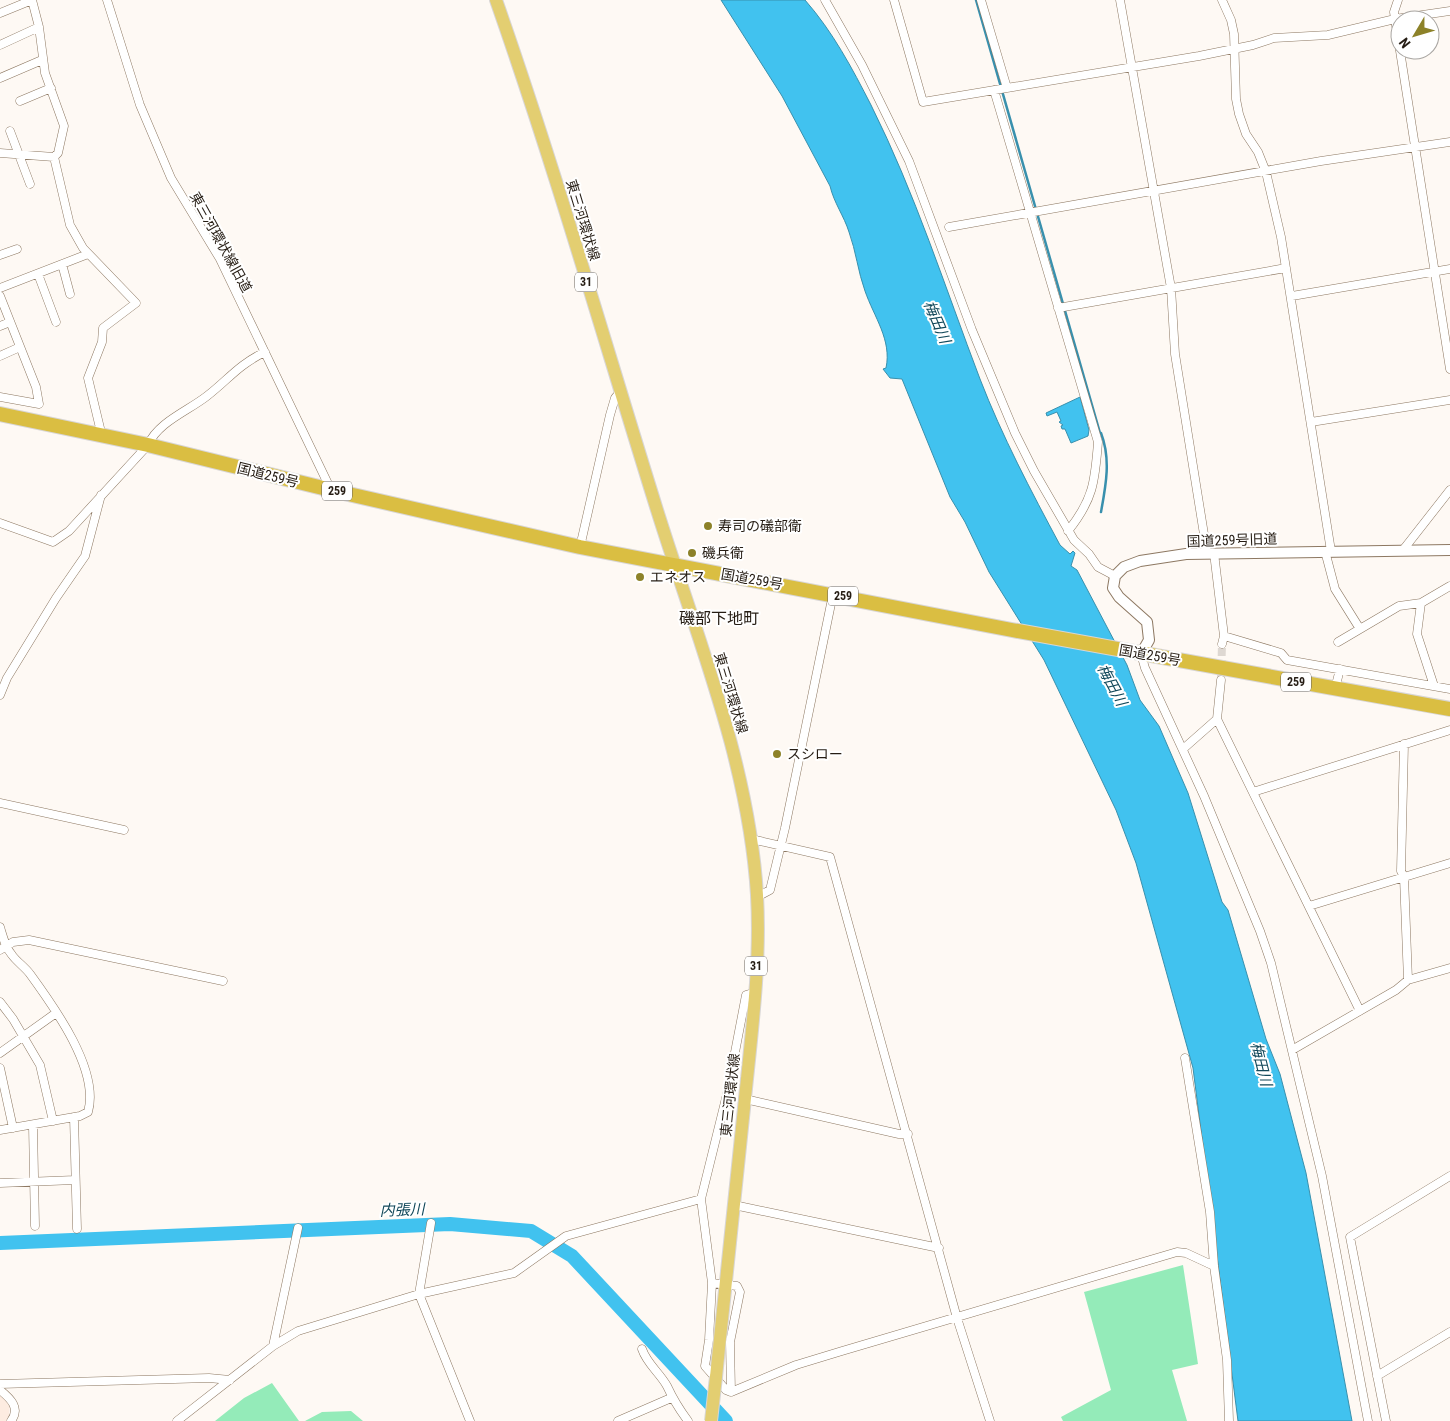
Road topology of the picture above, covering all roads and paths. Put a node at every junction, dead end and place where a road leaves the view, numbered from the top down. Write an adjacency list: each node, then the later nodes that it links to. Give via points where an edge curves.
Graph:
1 (32, 0): 9 (street); 11 (street)
2 (107, 0): 50 (street, 東三河環状線旧道, via 140,105 170,178 220,259)
3 (496, 0): 53 (main road, 東三河環状線 / 31, via 536,115)
4 (825, 0): 64 (street, via 862,65 909,161 972,330 1015,433)
5 (894, 0): 19 (street, via 923,102)
6 (981, 0): 19 (street)
7 (1120, 0): 16 (street)
8 (1222, 0): 13 (street, via 1231,20)
9 (0, 13)
10 (1390, 20): 13 (street, via 1328,35 1274,38)
11 (39, 27): 12 (street); 14 (street)
12 (0, 44)
13 (1235, 49): 16 (street); 27 (street, via 1239,114)
14 (42, 60): 17 (street); 18 (street)
15 (1402, 60): 23 (street)
16 (1133, 67): 19 (street); 29 (street)
17 (0, 78)
18 (51, 88): 20 (street); 26 (street, via 64,126 58,153)
19 (1001, 89): 30 (street)
20 (20, 101)
21 (10, 131): 25 (street)
22 (1450, 142): 23 (street)
23 (1416, 147): 27 (street); 38 (street)
24 (0, 153): 25 (street)
25 (19, 154): 26 (street); 28 (street)
26 (54, 157): 33 (street, via 70,226)
27 (1266, 172): 29 (street); 36 (street)
28 (30, 184)
29 (1155, 190): 30 (street); 41 (street)
30 (1034, 210): 31 (street); 45 (street)
31 (949, 227)
32 (17, 249): 34 (street)
33 (88, 254): 35 (street); 58 (street, via 136,303 103,328 102,342 88,375 100,428)
34 (0, 255)
35 (62, 264): 39 (street); 42 (street)
36 (1286, 268): 41 (street); 44 (street)
37 (1450, 269): 38 (street)
38 (1435, 272): 44 (street); 52 (street)
39 (38, 274): 40 (street); 47 (street)
40 (0, 288)
41 (1171, 288): 45 (street); 69 (street, via 1175,354)
42 (70, 294)
43 (0, 296): 46 (street)
44 (1292, 296): 57 (street)
45 (1062, 308): 64 (street, via 1098,442 1092,490 1083,512)
46 (10, 322): 48 (street); 49 (street)
47 (56, 322)
48 (0, 326)
49 (20, 347): 51 (street); 54 (street, via 36,387 39,404)
50 (265, 352): 59 (street, via 245,362 207,396 170,421 151,438); 60 (street, 東三河環状線旧道)
51 (0, 356)
52 (1450, 368)
53 (620, 392): 65 (street, via 610,415); 70 (main road, 東三河環状線 / 31)
54 (0, 397)
55 (1450, 400): 57 (street)
56 (0, 414): 58 (highway, 国道259号 / 259)
57 (1311, 422): 68 (street)
58 (98, 436): 59 (highway, 国道259号 / 259)
59 (148, 445): 60 (highway, 国道259号 / 259); 62 (street)
60 (331, 490): 65 (highway, 国道259号 / 259)
61 (1450, 490): 66 (street)
62 (102, 493): 63 (street, via 69,531 53,542); 85 (street, via 85,556 7,678)
63 (0, 523)
64 (1068, 531): 71 (street, via 1098,567)
65 (580, 547): 70 (highway, 国道259号 / 259)
66 (1402, 550): 67 (street, 国道259号旧道); 68 (street, 国道259号旧道)
67 (1450, 550)
68 (1328, 551): 69 (street, 国道259号旧道); 75 (street, via 1335,589)
69 (1210, 553): 71 (street, 国道259号旧道, via 1140,561 1124,567); 76 (street)
70 (674, 564): 73 (highway, 国道259号 / 259); 94 (main road, 東三河環状線 / 31, via 738,770)
71 (1114, 576): 79 (street, via 1113,588 1119,597 1147,622 1149,640)
72 (1450, 586): 74 (street)
73 (833, 594): 79 (highway, 国道259号 / 259); 95 (street)
74 (1421, 603): 75 (street, via 1399,606); 82 (street, via 1417,634)
75 (1360, 629): 77 (street)
76 (1224, 636): 78 (street); 80 (street, via 1281,653 1287,660)
77 (1338, 642)
78 (1222, 644)
79 (1141, 654): 83 (highway, 国道259号 / 259); 90 (street)
80 (1340, 669): 82 (street); 83 (street)
81 (1221, 680): 87 (street)
82 (1434, 686): 84 (street)
83 (1335, 688): 86 (highway, 国道259号 / 259)
84 (1450, 689)
85 (0, 695)
86 (1450, 709)
87 (1217, 719): 90 (street); 91 (street)
88 (1450, 730): 89 (street)
89 (1404, 744): 91 (street); 97 (street, via 1401,870)
90 (1183, 748): 110 (street, via 1260,931)
91 (1253, 792): 99 (street)
92 (0, 803): 93 (street)
93 (124, 830)
94 (751, 839): 95 (street); 98 (main road, 東三河環状線 / 31)
95 (780, 845): 98 (street, via 770,890); 120 (street, via 830,857)
96 (1450, 863): 97 (street)
97 (1404, 877): 99 (street); 103 (street)
98 (757, 897): 105 (main road, 東三河環状線 / 31)
99 (1309, 906): 107 (street)
100 (0, 927): 101 (street)
101 (3, 948): 104 (street, via 20,940 29,940); 108 (street, via 29,972)
102 (1450, 968): 103 (street)
103 (1408, 980): 107 (street)
104 (223, 981)
105 (756, 992): 114 (main road, 東三河環状線 / 31); 125 (street, via 746,995)
106 (0, 1002): 109 (street)
107 (1360, 1011): 110 (street)
108 (56, 1013): 109 (street); 115 (street, via 78,1049 88,1084 88,1112)
109 (24, 1036): 111 (street); 116 (street, via 40,1065)
110 (1292, 1050): 154 (street, via 1322,1176)
111 (0, 1053)
112 (1185, 1058): 132 (street, via 1210,1212)
113 (0, 1068): 118 (street)
114 (745, 1099): 120 (street); 126 (main road, 東三河環状線 / 31)
115 (74, 1117): 116 (street); 122 (street)
116 (53, 1121): 117 (street)
117 (33, 1126): 118 (street); 123 (street)
118 (13, 1128): 119 (street)
119 (0, 1130)
120 (908, 1134): 131 (street)
121 (1450, 1176): 140 (street, via 1350,1238)
122 (75, 1180): 123 (street); 130 (street)
123 (34, 1181): 124 (street); 128 (street)
124 (0, 1183)
125 (701, 1199): 133 (street); 135 (street, via 561,1238 514,1272)
126 (734, 1205): 131 (street); 134 (main road, 東三河環状線 / 31)
127 (431, 1223): 135 (street)
128 (35, 1226)
129 (298, 1228): 138 (street)
130 (77, 1229)
131 (939, 1248): 136 (street)
132 (1214, 1266): 136 (street, via 1194,1255 1177,1252); 153 (street, via 1227,1360)
133 (712, 1283): 134 (street); 144 (street, via 705,1366)
134 (726, 1284): 144 (street, via 737,1286 740,1292 730,1342); 151 (main road, 東三河環状線 / 31, bridge)
135 (419, 1294): 138 (street, via 298,1331); 148 (street)
136 (957, 1318): 144 (street, via 796,1365); 152 (street)
137 (1450, 1332): 140 (street)
138 (274, 1346): 141 (street)
139 (642, 1349): 145 (street)
140 (1377, 1376): 155 (street)
141 (230, 1380): 142 (street); 147 (street)
142 (0, 1384)
143 (0, 1390): 146 (street, via 14,1402)
144 (731, 1392)
145 (672, 1398): 149 (street); 150 (street)
146 (11, 1421)
147 (178, 1421)
148 (470, 1421)
149 (618, 1421)
150 (688, 1421)
151 (711, 1421)
152 (990, 1421)
153 (1229, 1421)
154 (1368, 1421)
155 (1386, 1421)

